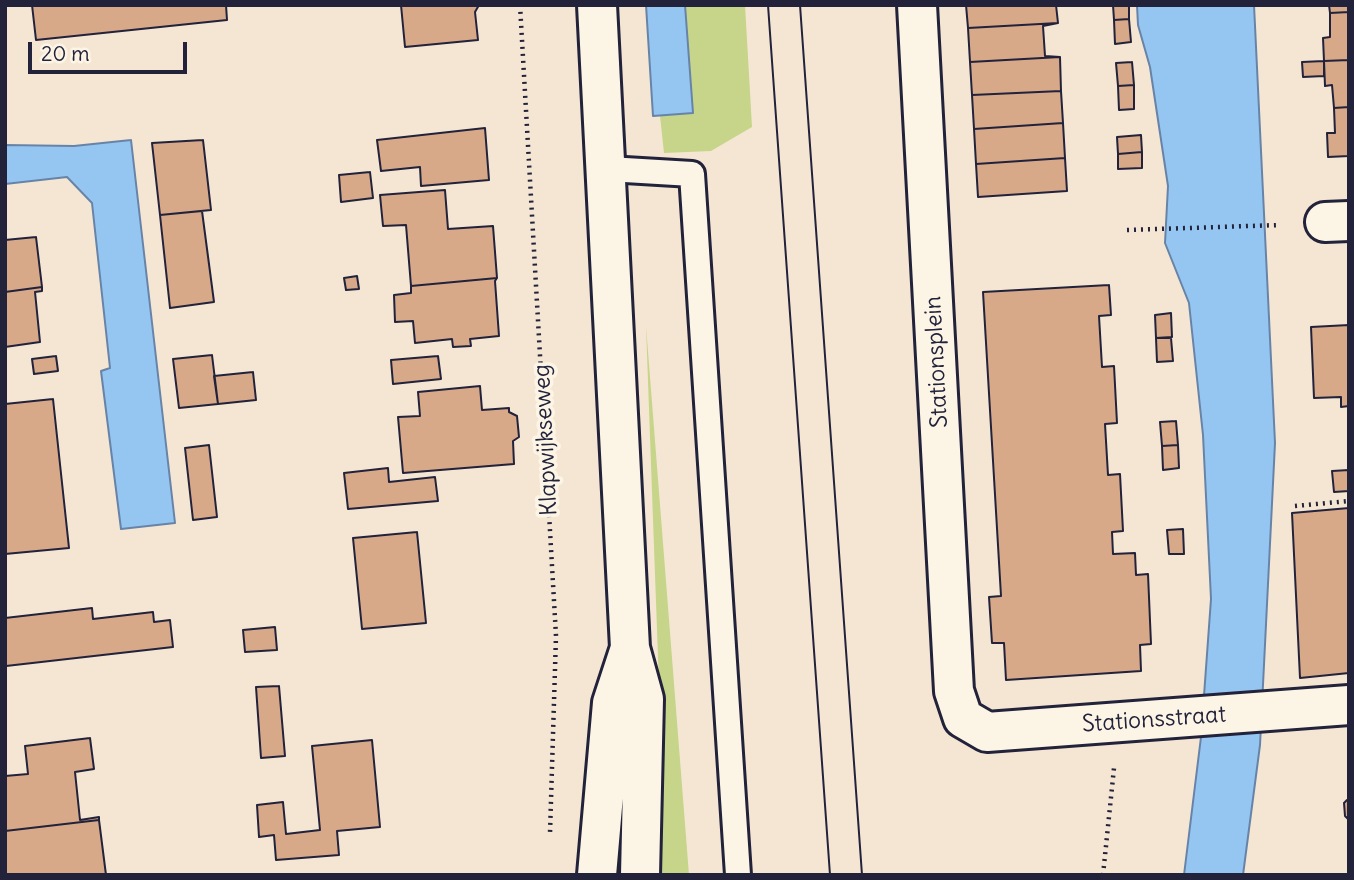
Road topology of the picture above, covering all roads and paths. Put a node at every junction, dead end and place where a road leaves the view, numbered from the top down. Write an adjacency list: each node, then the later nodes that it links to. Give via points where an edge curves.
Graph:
1 (520, 5): 13 (path, Klapwijkseweg, via 556,636)
2 (597, 5): 4 (main road)
3 (917, 5): 11 (main road, Stationsplein, via 954,691)
4 (608, 169): 9 (main road); 16 (lane, via 692,174)
5 (1278, 225): 6 (path)
6 (1127, 230)
7 (1349, 501): 8 (path)
8 (1295, 506)
9 (630, 648): 14 (main road, via 612,703); 15 (main road, via 644,699)
10 (1349, 705): 12 (main road, Stationsstraat)
11 (963, 718): 12 (main road, Stationsstraat, via 987,732)
12 (1121, 722): 17 (path)
13 (550, 835)
14 (597, 875)
15 (640, 875)
16 (738, 875)
17 (1103, 875)

